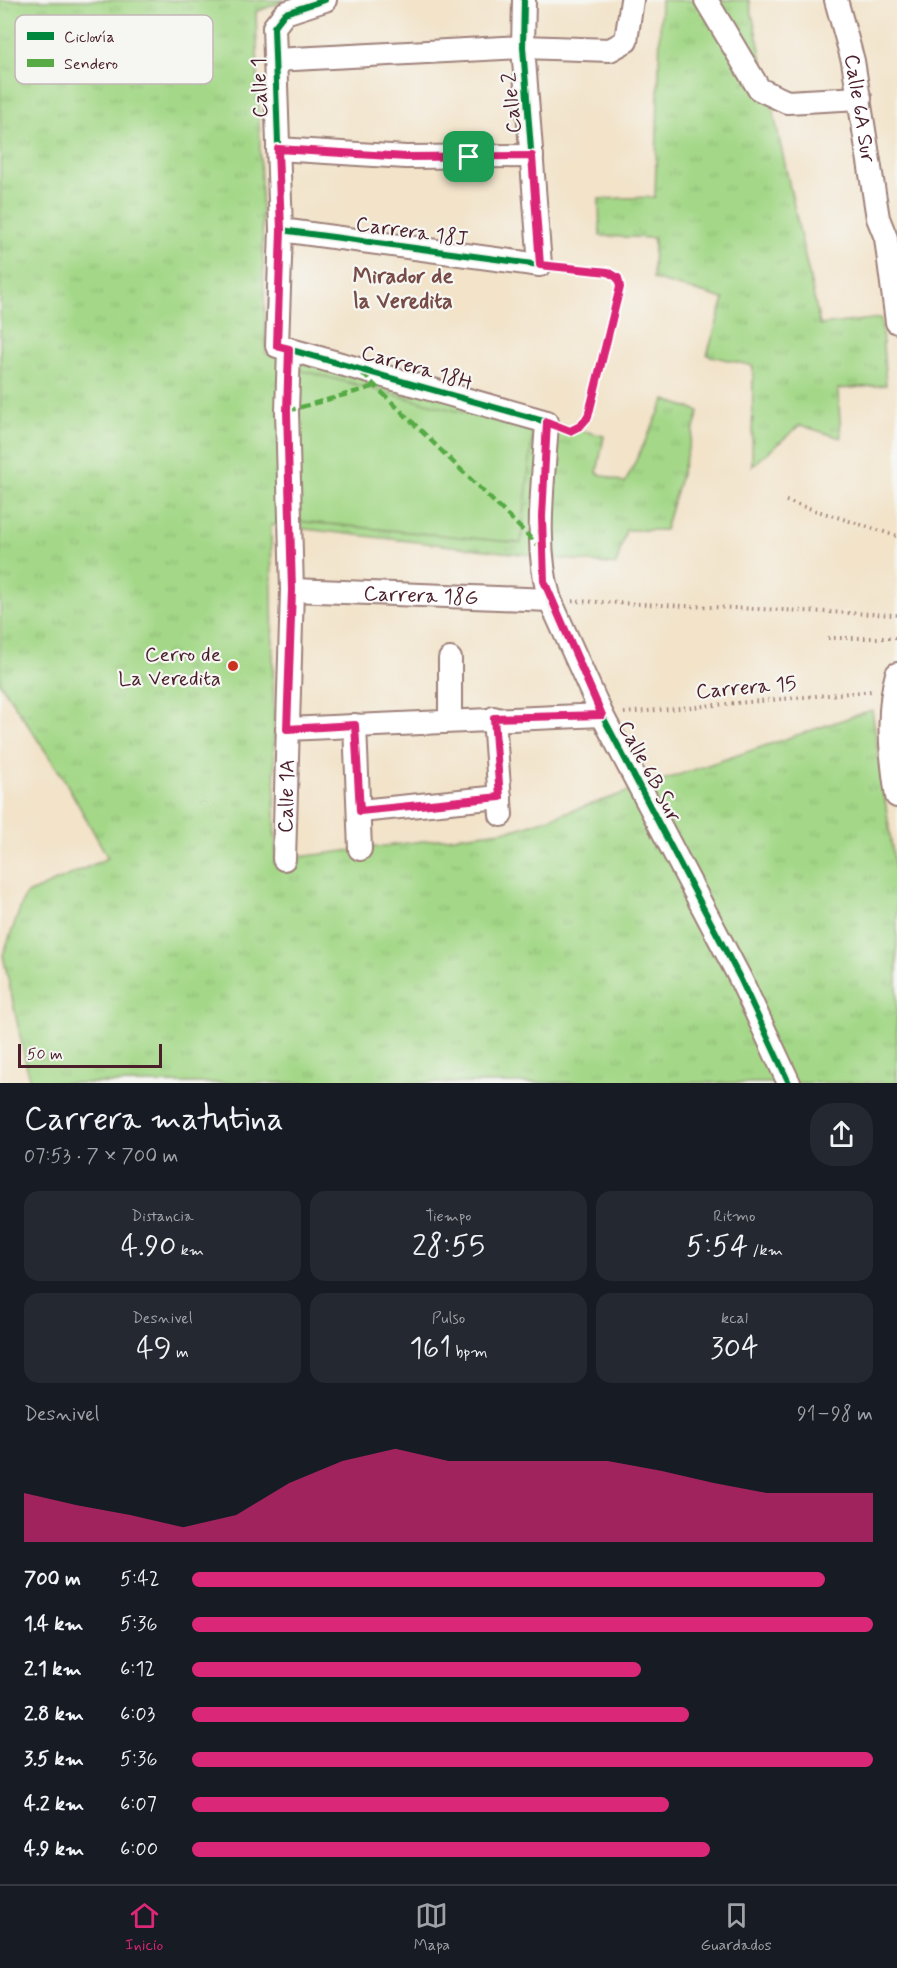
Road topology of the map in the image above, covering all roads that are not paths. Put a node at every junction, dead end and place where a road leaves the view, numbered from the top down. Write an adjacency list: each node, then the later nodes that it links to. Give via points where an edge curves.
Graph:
1 (325, 0): 7 (street, Calle 1, via 285,13 274,27)
2 (524, 0): 6 (street, Calle 2)
3 (632, 0): 6 (street, via 626,41 610,50)
4 (706, 0): 8 (street, via 759,89 787,102)
5 (836, 0): 8 (street, Calle 6A Sur)
6 (523, 47): 7 (street); 10 (street, Calle 2)
7 (275, 60): 9 (street, Calle 1)
8 (860, 98): 12 (street, Calle 6A Sur, via 878,218)
9 (278, 149): 10 (street, via 406,157); 11 (street, Calle 1)
10 (532, 156): 13 (street, Calle 2)
11 (281, 230): 13 (street, Carrera 18J); 15 (street, Calle 1)
12 (891, 232): 14 (street, Calle 6A Sur)
13 (540, 265)
14 (897, 322)
15 (283, 347): 16 (street, Carrera 18H); 17 (street, Calle 1A)
16 (547, 422): 18 (street, Calle 6B Sur, via 542,517 544,581)
17 (292, 590): 18 (street, Carrera 18G); 25 (street, Calle 1A)
18 (550, 600): 21 (street, Calle 6B Sur)
19 (450, 659): 23 (street)
20 (896, 684): 26 (street, via 891,756)
21 (602, 715): 22 (street); 30 (street, Calle 6B Sur, via 740,978)
22 (494, 718): 23 (street); 27 (street, via 500,806)
23 (450, 720): 24 (street)
24 (355, 725): 25 (street); 27 (street)
25 (287, 729): 29 (street, Calle 1A)
26 (897, 796)
27 (360, 811): 28 (street)
28 (360, 849)
29 (284, 859)
30 (789, 1083)

